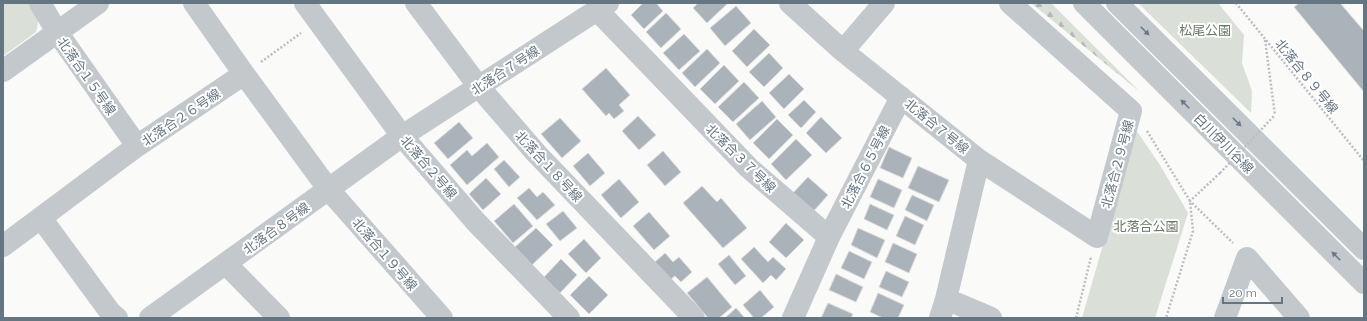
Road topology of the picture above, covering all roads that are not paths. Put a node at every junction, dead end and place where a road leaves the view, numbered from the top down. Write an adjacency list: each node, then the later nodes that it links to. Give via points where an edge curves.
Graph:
1 (40, 3): 12 (street, 北落合１５号線)
2 (98, 3): 12 (street)
3 (194, 3): 15 (street)
4 (305, 3): 18 (street, 北落合２号線)
5 (416, 3): 16 (street, 北落合１８号線)
6 (790, 3): 13 (street, 北落合７号線)
7 (884, 3): 13 (street)
8 (1010, 3): 20 (street, 北落合２９号線, via 1131,110 1097,237)
9 (1084, 3): 27 (street, 白川伊川谷線, one-way to 9)
10 (1117, 3): 25 (street, 白川伊川谷線, one-way to 25)
11 (602, 7): 16 (street, 北落合７号線); 23 (street, 北落合３７号線, via 748,168)
12 (57, 32): 14 (street); 19 (street, 北落合１５号線)
13 (843, 51): 17 (street, 北落合７号線)
14 (3, 71)
15 (244, 74): 19 (street, 北落合２６号線); 21 (street)
16 (479, 87): 18 (street, 北落合７号線); 34 (street, 北落合１８号線, via 536,153)
17 (901, 98): 20 (street, 北落合７号線); 23 (street, 北落合６５号線)
18 (402, 136): 21 (street, 北落合８号線); 33 (street, 北落合２号線, via 476,222)
19 (137, 146): 22 (street, 北落合２６号線)
20 (979, 160): 28 (street, 北落合７号線)
21 (329, 190): 26 (street, 北落合８号線); 32 (street, 北落合１９号線)
22 (41, 218): 24 (street, 北落合２６号線); 29 (street)
23 (829, 237): 35 (street)
24 (3, 246)
25 (1364, 249)
26 (226, 264): 30 (street, 北落合８号線); 31 (street)
27 (1364, 283)
28 (943, 308): 36 (street)
29 (117, 318)
30 (150, 318)
31 (279, 318)
32 (442, 318)
33 (569, 318)
34 (694, 318)
35 (793, 318)
36 (990, 318)
37 (1225, 318): 38 (street, via 1247,258)
38 (1299, 318)

